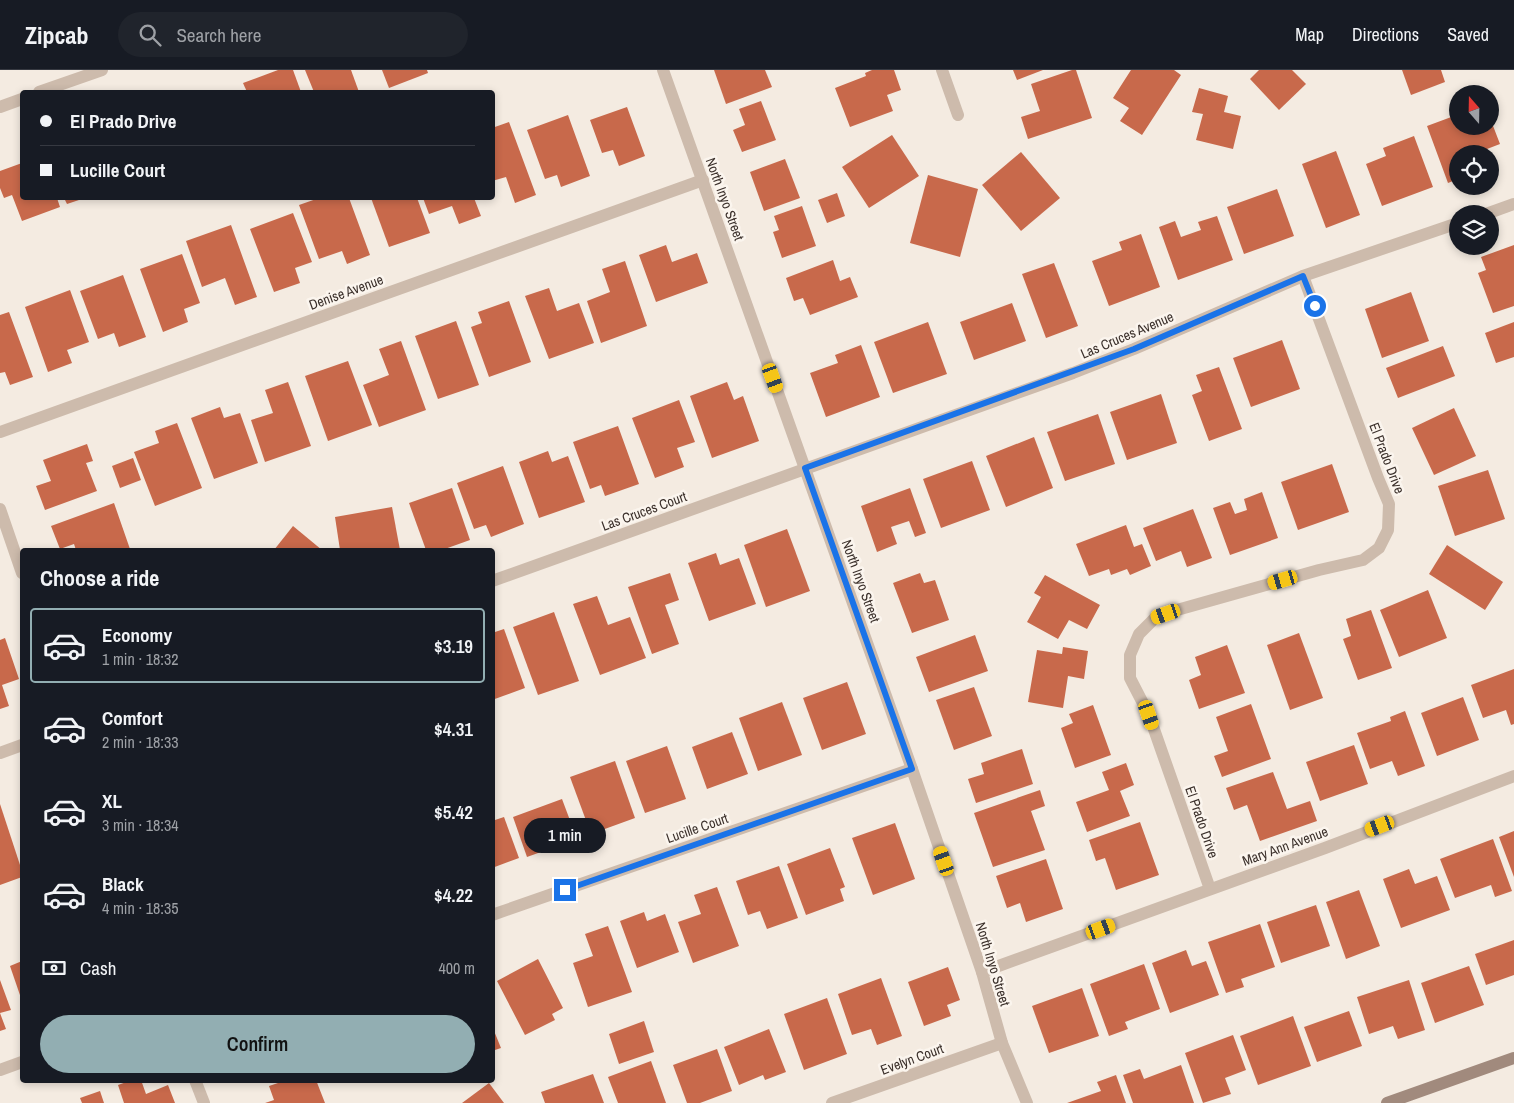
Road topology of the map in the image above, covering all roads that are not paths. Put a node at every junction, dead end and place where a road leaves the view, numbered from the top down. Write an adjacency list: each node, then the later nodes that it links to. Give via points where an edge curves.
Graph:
1 (102, 70): 4 (street)
2 (663, 70): 9 (street, North Inyo Street)
3 (942, 70): 8 (street)
4 (83, 73): 5 (street)
5 (44, 90)
6 (20, 100): 7 (street)
7 (0, 107)
8 (958, 115)
9 (702, 180): 14 (street, Denise Avenue); 15 (street, North Inyo Street)
10 (1514, 204): 11 (street)
11 (1499, 209)
12 (1449, 226): 13 (street, Las Cruces Avenue)
13 (1303, 276): 15 (street, Las Cruces Avenue, via 1126,353); 23 (street, El Prado Drive, via 1389,504 1388,530 1379,548 1363,560 1177,610 1155,618 1139,634 1130,655 1130,678 1149,715)
14 (0, 432)
15 (805, 468): 18 (street, Las Cruces Court); 21 (street, North Inyo Street)
16 (0, 509): 17 (street)
17 (20, 567)
18 (495, 580)
19 (20, 746): 20 (street)
20 (0, 753)
21 (912, 769): 24 (street, Lucille Court); 25 (street, North Inyo Street)
22 (1514, 776): 23 (street, Mary Ann Avenue)
23 (1210, 889): 25 (street, Mary Ann Avenue)
24 (495, 914)
25 (982, 972): 26 (street, North Inyo Street)
26 (1002, 1043): 32 (street, Evelyn Court); 33 (street, North Inyo Street)
27 (1514, 1058): 34 (street)
28 (20, 1063): 29 (street)
29 (0, 1070)
30 (197, 1083): 31 (street)
31 (204, 1103)
32 (832, 1103)
33 (1027, 1103)
34 (1387, 1103)

